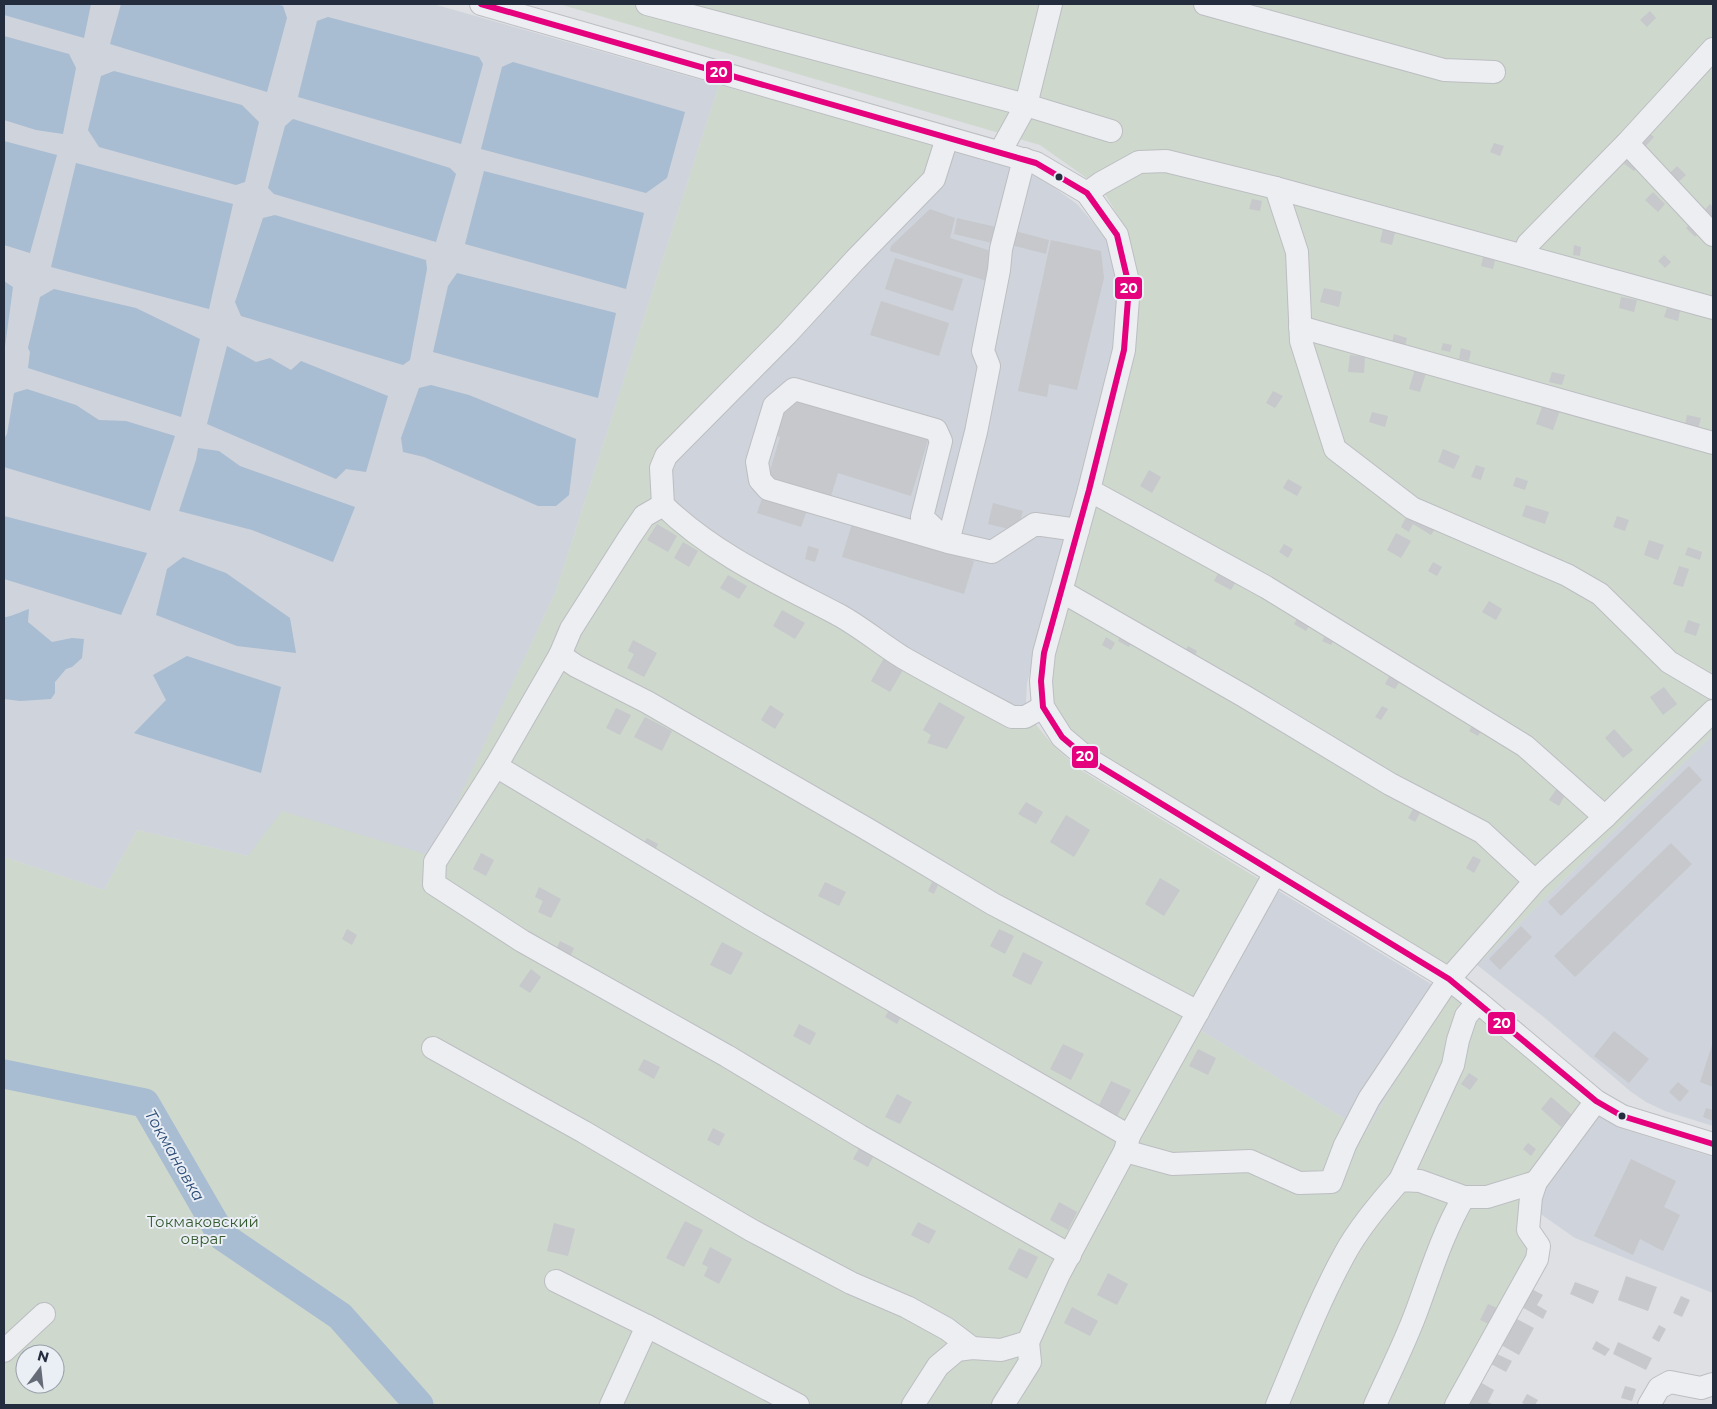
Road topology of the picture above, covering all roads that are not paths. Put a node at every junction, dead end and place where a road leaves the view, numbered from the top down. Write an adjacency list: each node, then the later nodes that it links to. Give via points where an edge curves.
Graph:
1 (481, 4): 9 (street)
2 (647, 4): 7 (street)
3 (1051, 4): 7 (street)
4 (1205, 4): 6 (street, via 1444,70)
5 (1713, 49): 10 (street)
6 (1494, 72)
7 (1026, 105): 8 (street); 12 (street)
8 (1111, 131)
9 (947, 138): 12 (street); 23 (street, via 934,179 666,456 661,468)
10 (1627, 143): 16 (street); 18 (street, via 1528,244)
11 (1188, 151): 17 (street, via 1495,233)
12 (1000, 152): 13 (street)
13 (1024, 159): 15 (street); 25 (street, via 1002,249 983,351 989,366 976,432)
14 (1276, 188): 15 (street, via 1166,161 1148,161 1139,162); 17 (street); 20 (street, via 1298,252)
15 (1088, 193): 22 (street, via 1116,235 1129,286 1124,350)
16 (1713, 235)
17 (1492, 246): 18 (street)
18 (1524, 255): 19 (street)
19 (1713, 308)
20 (1300, 327): 21 (street); 28 (street, via 1301,341 1335,449 1412,508 1567,575 1600,594 1669,662)
21 (1713, 443)
22 (1089, 490): 24 (street); 32 (street, via 1266,587 1525,746)
23 (663, 505): 27 (street, via 644,516 571,629); 29 (street, via 709,544 841,616 902,657 1012,717 1025,717)
24 (1078, 530): 25 (street, via 1035,524 992,552); 26 (street)
25 (948, 542): 25 (street, via 768,489 760,480 757,462 776,403 794,389 936,430 941,441 922,517)
26 (1061, 591): 29 (street, via 1044,653 1041,681); 34 (street, via 1390,784 1482,832)
27 (560, 655): 31 (street); 37 (street, via 993,904)
28 (1713, 688)
29 (1044, 707): 33 (street, via 1062,737 1088,760)
30 (1713, 711): 32 (street)
31 (496, 766): 40 (street); 45 (street, via 435,862 434,884 522,941)
32 (1605, 817): 34 (street)
33 (1275, 873): 35 (street); 37 (street)
34 (1535, 881): 35 (street)
35 (1449, 979): 36 (street); 40 (street, via 1368,1099 1331,1182 1299,1183 1250,1161 1172,1164)
36 (1478, 1002): 39 (street); 42 (street, via 1466,1016 1453,1065)
37 (1198, 1012): 40 (street)
38 (434, 1048): 50 (street, via 751,1230 851,1283 907,1307 947,1329)
39 (1596, 1101): 41 (street, via 1622,1116); 43 (street)
40 (1127, 1144): 45 (street)
41 (1713, 1144)
42 (1400, 1180): 44 (street, via 1420,1181); 57 (street, via 1343,1256 1312,1320)
43 (1536, 1182): 44 (street, via 1487,1197); 59 (street, via 1528,1230 1539,1246 1537,1259)
44 (1464, 1197): 58 (street)
45 (1070, 1255): 49 (street)
46 (556, 1281): 48 (street)
47 (44, 1314): 51 (street)
48 (647, 1326): 53 (street); 54 (street)
49 (1028, 1342): 50 (street, via 1001,1350); 56 (street, via 1030,1362)
50 (972, 1348): 55 (street, via 957,1350 938,1366)
51 (4, 1351)
52 (1713, 1384): 60 (street, via 1701,1388 1670,1382 1659,1388)
53 (611, 1405)
54 (798, 1405)
55 (913, 1405)
56 (1003, 1405)
57 (1278, 1405)
58 (1375, 1405)
59 (1456, 1405)
60 (1649, 1405)

